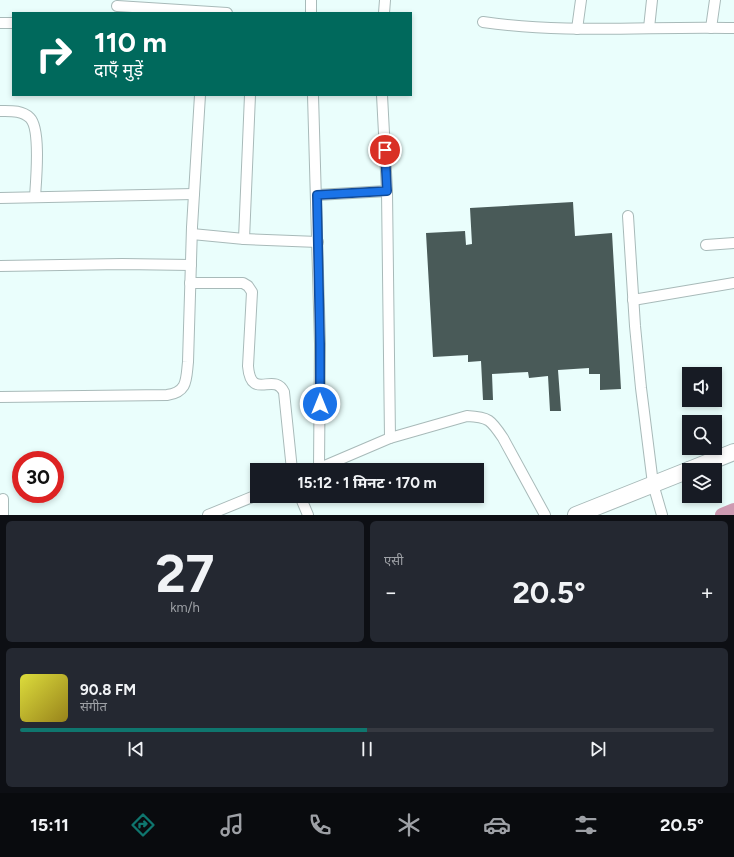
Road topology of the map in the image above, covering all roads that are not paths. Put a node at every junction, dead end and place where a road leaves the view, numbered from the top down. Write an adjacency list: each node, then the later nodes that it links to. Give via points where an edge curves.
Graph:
1 (312, 0): 8 (street)
2 (385, 0): 9 (street)
3 (581, 0): 13 (street)
4 (652, 0): 14 (street)
5 (715, 0): 15 (street)
6 (117, 6): 7 (street)
7 (204, 12)
8 (312, 12)
9 (384, 12)
10 (483, 22): 13 (street, via 512,26)
11 (0, 23): 12 (street)
12 (12, 23)
13 (577, 28): 14 (street)
14 (649, 28): 15 (street)
15 (711, 28): 16 (street)
16 (734, 28)
17 (200, 96): 23 (street)
18 (250, 96): 29 (street)
19 (313, 96): 24 (street)
20 (382, 96): 22 (street)
21 (0, 111): 25 (street, via 23,113 35,126)
22 (387, 191): 24 (street); 39 (street)
23 (194, 194): 25 (street); 28 (street)
24 (317, 195): 30 (street)
25 (35, 197): 26 (street)
26 (0, 198)
27 (628, 216): 37 (street)
28 (192, 234): 29 (street); 33 (street)
29 (244, 239): 30 (street)
30 (318, 242): 42 (street, via 320,344)
31 (734, 243): 32 (street)
32 (706, 245)
33 (191, 265): 34 (street); 35 (street)
34 (0, 266)
35 (190, 283): 38 (street, via 188,362 186,383 180,392 136,396); 41 (street, via 243,283 252,292 248,376 255,384 279,385 284,392)
36 (734, 283): 37 (street)
37 (633, 300): 46 (street)
38 (0, 396)
39 (390, 438): 43 (street); 53 (street, via 467,416 488,419 503,438)
40 (734, 452): 44 (main road)
41 (291, 463)
42 (317, 463)
43 (331, 463)
44 (706, 463)
45 (682, 473): 46 (main road)
46 (653, 484): 54 (main road); 55 (street)
47 (250, 498): 51 (street)
48 (3, 499): 50 (street)
49 (303, 503): 52 (street)
50 (2, 515)
51 (208, 515)
52 (308, 515)
53 (545, 515)
54 (576, 515)
55 (662, 515)

